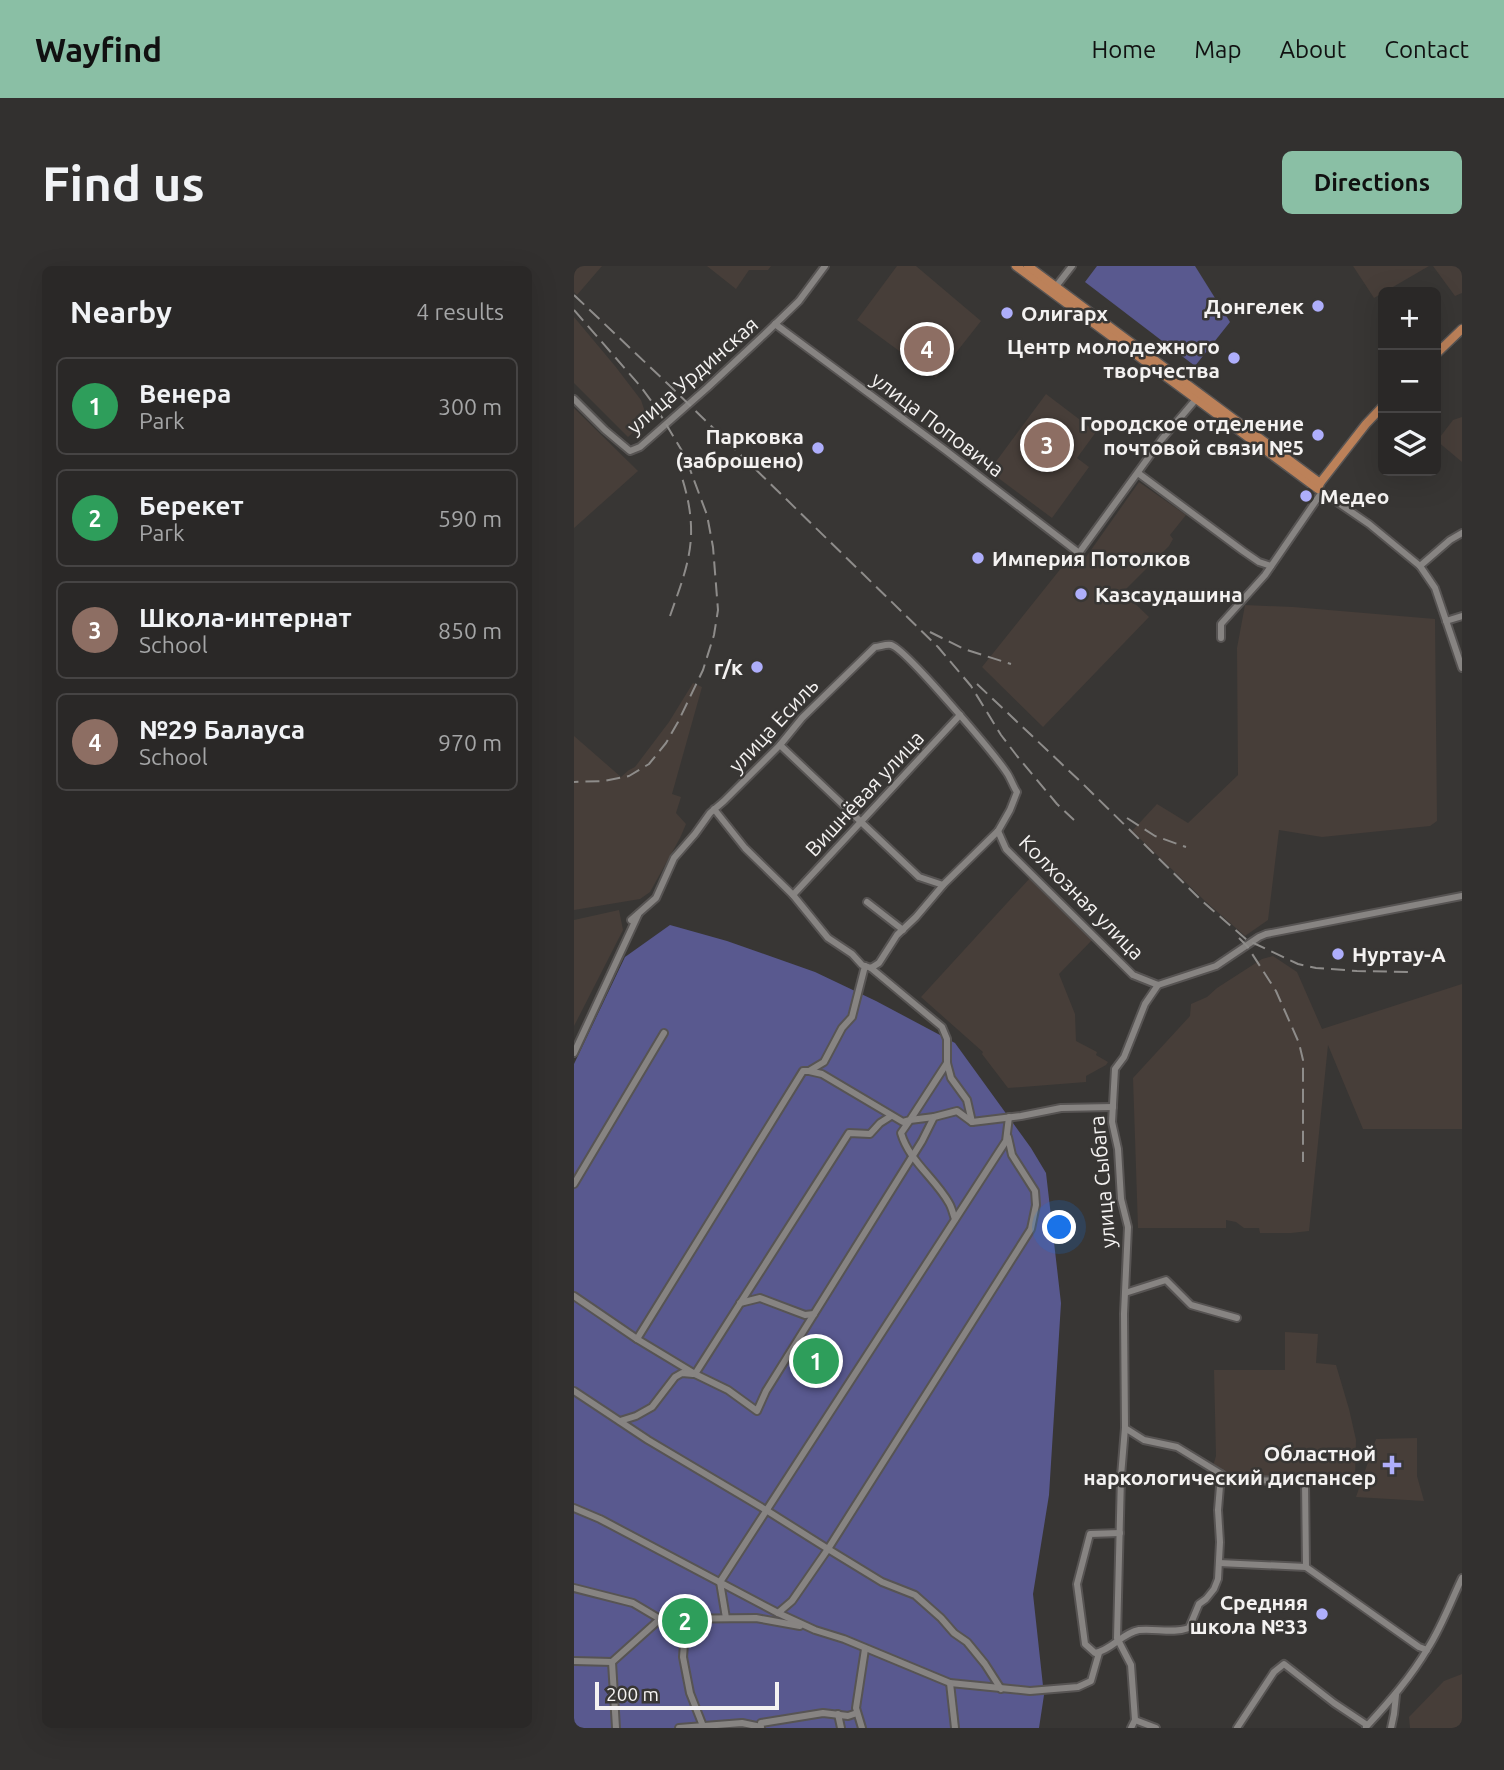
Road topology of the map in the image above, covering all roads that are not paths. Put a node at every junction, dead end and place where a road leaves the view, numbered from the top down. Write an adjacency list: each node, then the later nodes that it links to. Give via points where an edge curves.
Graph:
1 (825, 266): 6 (street, улица Урдинская)
2 (1016, 266): 5 (main road)
3 (1028, 266): 5 (main road)
4 (1072, 266): 5 (street)
5 (1054, 289): 9 (main road)
6 (775, 324): 10 (street, улица Урдинская, via 640,447 630,451); 12 (street, улица Поповича, via 1078,555)
7 (1462, 329): 8 (main road)
8 (1440, 350)
9 (1198, 396): 12 (street); 13 (main road)
10 (574, 399)
11 (1378, 411): 13 (main road)
12 (1138, 473): 15 (street, via 1243,551)
13 (1320, 488): 15 (street); 16 (street)
14 (1462, 533): 16 (street)
15 (1271, 566): 19 (street, via 1221,624)
16 (1420, 566): 18 (street, via 1435,588)
17 (1462, 616): 18 (street)
18 (1446, 621): 20 (street)
19 (1221, 638)
20 (1462, 668)
21 (960, 715): 22 (street, улица Есиль, via 899,649 875,647); 24 (street, Вишнёвая улица); 25 (street, via 1017,792)
22 (780, 745): 23 (street, улица Есиль); 24 (street)
23 (714, 809): 27 (street, via 745,848); 30 (street, улица Есиль, via 674,858 656,898)
24 (860, 822): 26 (street, via 919,877); 27 (street, Вишнёвая улица)
25 (998, 831): 26 (street); 34 (street, Колхозная улица, via 1006,849 1133,975)
26 (943, 885): 32 (street)
27 (793, 895): 33 (street, via 828,938)
28 (1462, 896): 34 (street, via 1266,934 1216,966)
29 (867, 902): 32 (street)
30 (639, 913): 31 (street, улица Есиль); 36 (street)
31 (631, 920)
32 (902, 930): 33 (street, via 879,963)
33 (868, 967): 37 (street, via 942,1027); 38 (street, via 852,1017 824,1062)
34 (1158, 985): 39 (street, улица Сыбага, via 1115,1069)
35 (664, 1033): 47 (street)
36 (574, 1053)
37 (947, 1063): 43 (street); 44 (street, via 951,1078 967,1100)
38 (809, 1071): 40 (street, via 822,1074); 54 (street, via 803,1071)
39 (1113, 1107): 42 (street, via 1061,1108); 49 (street, улица Сыбага, via 1128,1227)
40 (891, 1116): 43 (street); 51 (street, via 870,1134 849,1132)
41 (934, 1117): 43 (street); 44 (street, via 957,1111); 46 (street)
42 (1009, 1117): 44 (street); 45 (street)
43 (910, 1120): 46 (street, via 901,1133)
44 (972, 1122)
45 (1007, 1132): 48 (street, via 1006,1141); 63 (street, via 1012,1155 1035,1191 1031,1229)
46 (913, 1156): 48 (street, via 950,1204); 52 (street)
47 (574, 1184)
48 (955, 1219): 61 (street)
49 (1125, 1293): 53 (street, via 1166,1280 1191,1305); 58 (street, улица Сыбага)
50 (574, 1296): 54 (street)
51 (740, 1303): 52 (street, via 760,1298 805,1315); 55 (street)
52 (814, 1314): 55 (street, via 757,1411)
53 (1237, 1318)
54 (637, 1339): 55 (street)
55 (695, 1374): 57 (street, via 675,1377 652,1407)
56 (574, 1391): 57 (street)
57 (620, 1421): 61 (street)
58 (1125, 1428): 59 (street, via 1144,1440 1177,1447); 62 (street, улица Сыбага)
59 (1221, 1474): 64 (street); 65 (street, via 1231,1480 1305,1481)
60 (574, 1508): 67 (street)
61 (766, 1510): 63 (street); 67 (street)
62 (1120, 1533): 74 (street, улица Сыбага); 77 (street, via 1090,1534 1077,1584 1084,1644)
63 (828, 1549): 69 (street, via 792,1601); 81 (street, via 882,1582 915,1595 967,1642)
64 (1219, 1563): 65 (street); 74 (street, via 1217,1584 1199,1604 1189,1628 1139,1630)
65 (1306, 1567): 76 (street)
66 (1462, 1578): 76 (street)
67 (720, 1582): 69 (street); 70 (street)
68 (574, 1588): 71 (street, via 633,1603)
69 (778, 1613): 73 (street)
70 (726, 1618): 72 (street); 73 (street, via 756,1618)
71 (660, 1619): 72 (street); 79 (street)
72 (686, 1619): 87 (street, via 683,1657)
73 (811, 1628): 75 (street)
74 (1119, 1642): 77 (street); 85 (street, via 1131,1665)
75 (865, 1649): 80 (street); 83 (street)
76 (1427, 1650): 82 (street)
77 (1099, 1653): 81 (street, via 1094,1677 1087,1684 1060,1690)
78 (574, 1661): 79 (street)
79 (612, 1662): 89 (street)
80 (950, 1683): 81 (street); 93 (street)
81 (1001, 1689)
82 (1396, 1693): 88 (street); 97 (street)
83 (857, 1713): 84 (street); 92 (street)
84 (838, 1714): 86 (street); 91 (street)
85 (1135, 1720): 94 (street); 95 (street)
86 (761, 1725): 87 (street)
87 (703, 1726): 90 (street)
88 (1366, 1727): 96 (street, via 1284,1664)
89 (616, 1728)
90 (679, 1728)
91 (841, 1728)
92 (862, 1728)
93 (955, 1728)
94 (1131, 1728)
95 (1156, 1728)
96 (1237, 1728)
97 (1391, 1728)

